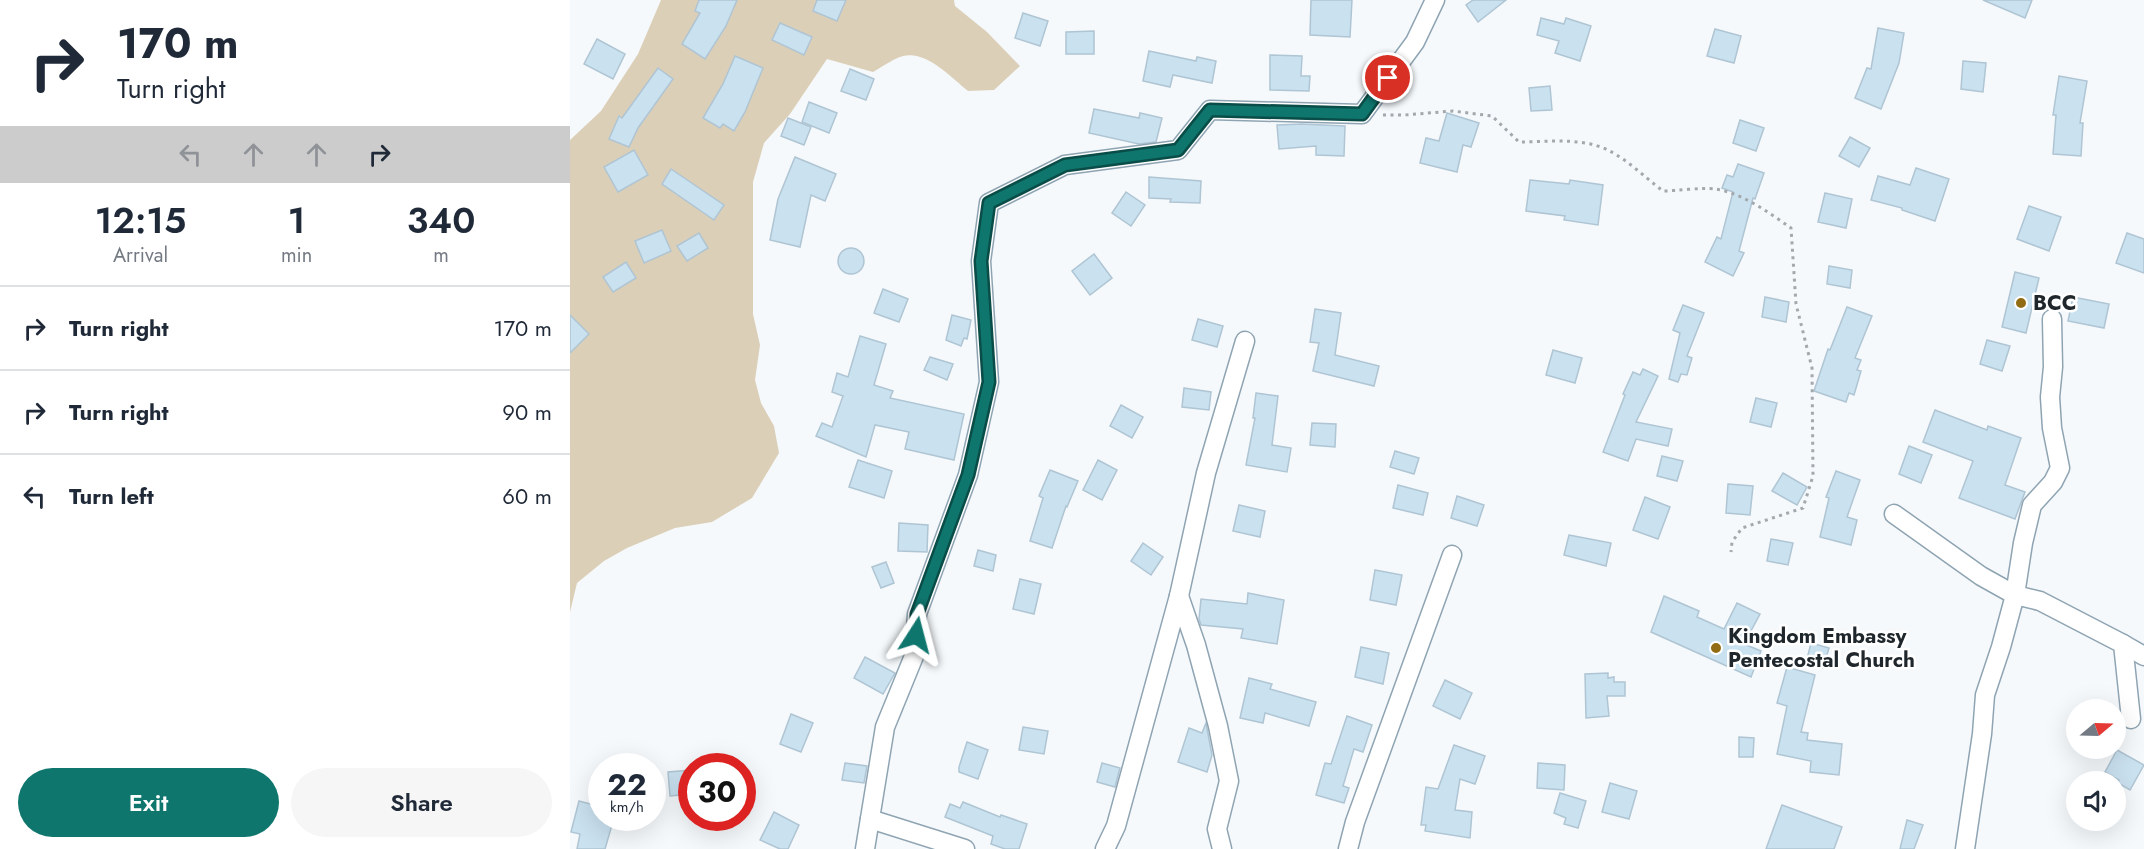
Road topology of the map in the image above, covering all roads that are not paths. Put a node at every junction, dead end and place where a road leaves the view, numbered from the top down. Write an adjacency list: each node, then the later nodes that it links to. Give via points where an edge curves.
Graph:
1 (1435, 0): 11 (street, via 1415,42 1362,114 1210,110 1178,150 1065,165 989,203 981,261 989,382 968,475 917,614 914,656 885,727)
2 (2052, 318): 6 (street, via 2050,397 2060,468 2032,505)
3 (1245, 341): 7 (street, via 1206,473)
4 (1894, 514): 6 (street, via 1980,576)
5 (1452, 555): 16 (street)
6 (2015, 595): 8 (street, via 2040,601); 17 (street, via 1984,695)
7 (1179, 596): 14 (street, via 1116,826); 15 (street, via 1215,715 1229,781 1217,829)
8 (2123, 644): 9 (street); 10 (street)
9 (2144, 656)
10 (2131, 719)
11 (870, 819): 12 (street); 13 (street)
12 (865, 849)
13 (965, 849)
14 (1105, 849)
15 (1222, 849)
16 (1348, 849)
17 (1965, 849)

